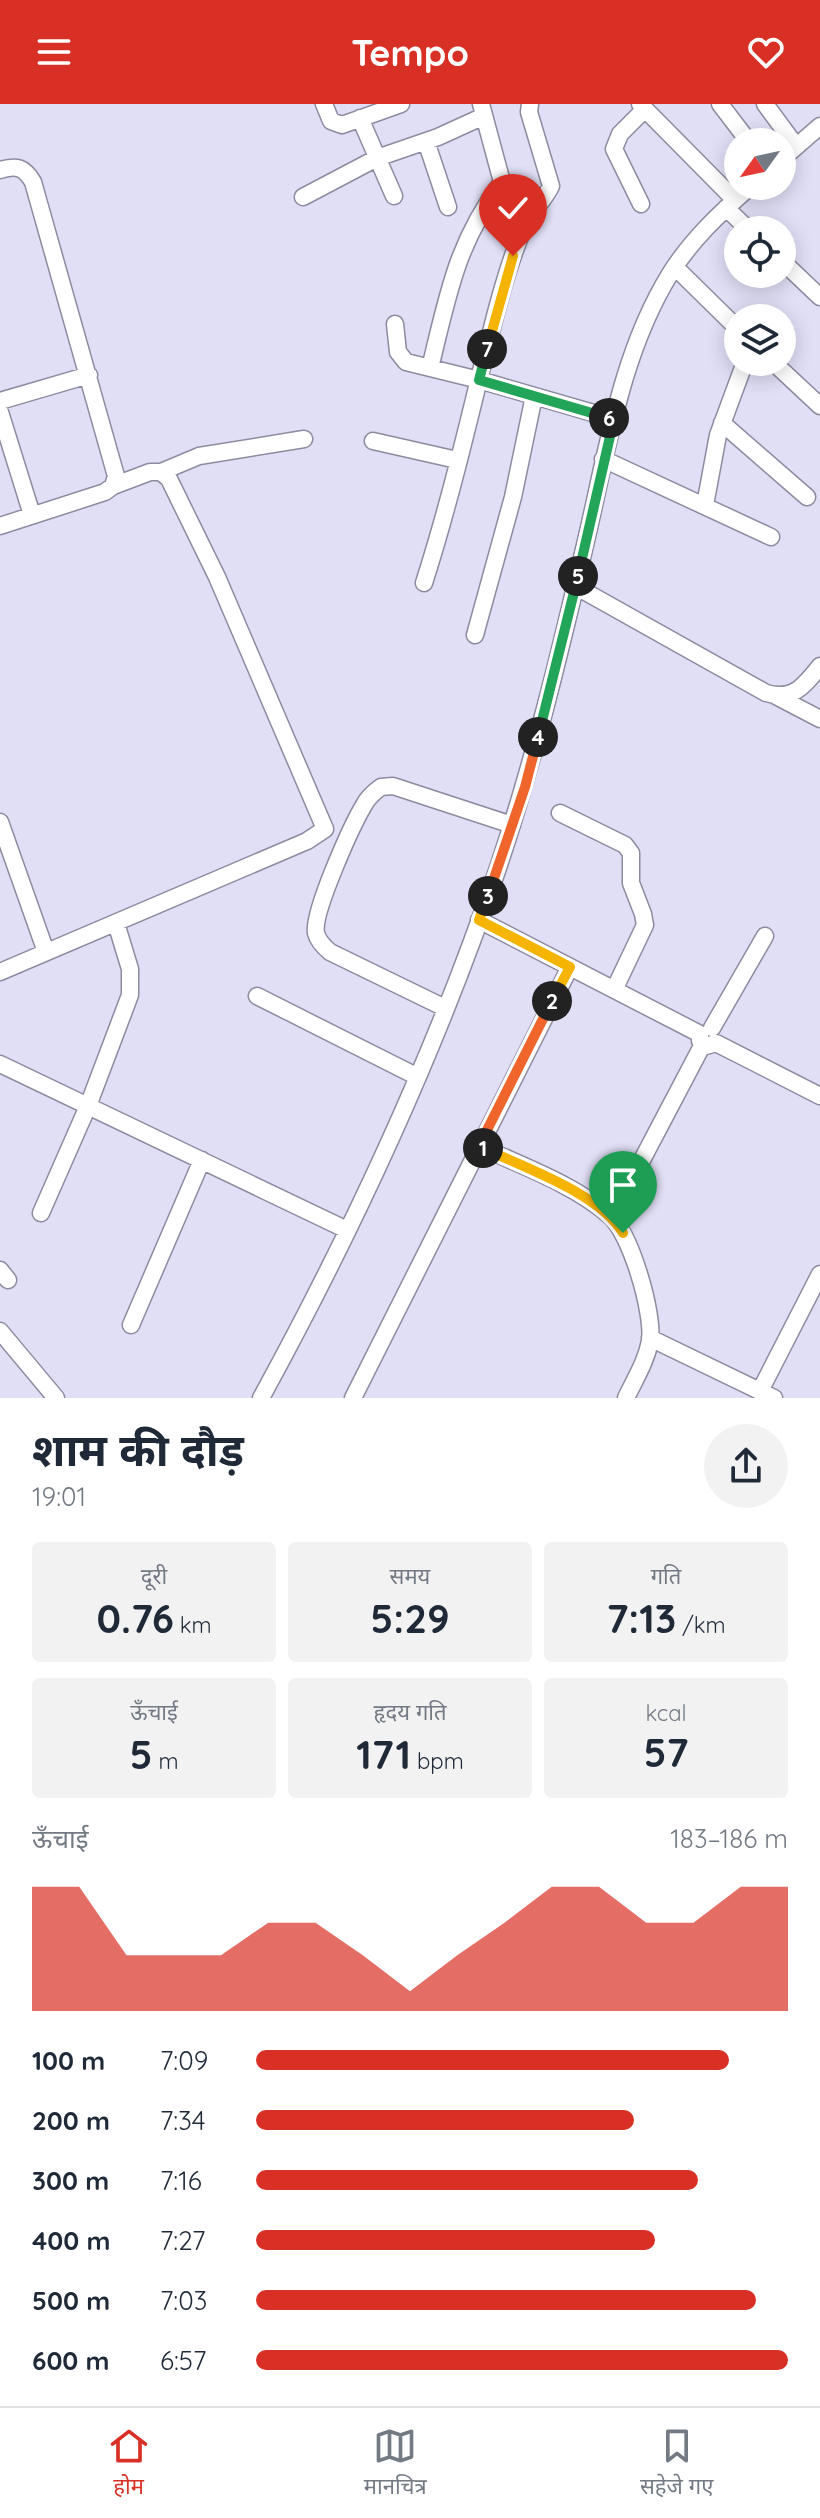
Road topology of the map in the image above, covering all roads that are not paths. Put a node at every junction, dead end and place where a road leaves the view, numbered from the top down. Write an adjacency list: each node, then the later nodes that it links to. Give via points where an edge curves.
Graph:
1 (324, 104): 8 (street, via 337,124)
2 (401, 104): 8 (street)
3 (530, 104): 24 (street, via 551,186)
4 (720, 104): 10 (street)
5 (765, 104): 11 (street)
6 (642, 106): 20 (street, via 614,149); 21 (street)
7 (482, 110): 12 (street); 16 (street)
8 (360, 118): 14 (street)
9 (820, 126): 13 (street)
10 (738, 128)
11 (783, 128)
12 (426, 141): 14 (street); 22 (street)
13 (796, 146)
14 (377, 158): 17 (street); 18 (street)
15 (0, 170): 31 (street, via 18,167 33,182)
16 (502, 182): 24 (street); 30 (street, via 457,261)
17 (394, 196)
18 (303, 197)
19 (735, 200): 21 (street)
20 (641, 204)
21 (730, 204): 23 (street); 25 (street)
22 (448, 207)
23 (739, 216)
24 (524, 226): 34 (street)
25 (675, 267): 28 (street); 39 (street, via 652,307)
26 (796, 274): 27 (street)
27 (820, 297)
28 (724, 315)
29 (395, 324): 30 (street, via 399,357)
30 (430, 368): 34 (street)
31 (89, 375): 36 (street); 46 (street, via 115,466)
32 (740, 376): 40 (street)
33 (788, 376): 37 (street)
34 (479, 380): 35 (street); 44 (street)
35 (534, 396): 39 (street); 54 (street)
36 (0, 401)
37 (820, 406)
38 (0, 412): 49 (street)
39 (614, 419): 43 (street)
40 (722, 423): 47 (street); 48 (street)
41 (304, 439): 45 (street, via 199,456)
42 (373, 441): 44 (street)
43 (603, 459): 48 (street); 53 (street)
44 (457, 460): 52 (street)
45 (161, 472): 46 (street); 61 (street, via 217,577)
46 (113, 486): 49 (street)
47 (807, 497)
48 (705, 505): 51 (street)
49 (32, 515): 50 (street)
50 (0, 526)
51 (771, 537)
52 (424, 583)
53 (575, 586): 56 (street); 60 (street)
54 (475, 635)
55 (820, 666): 56 (street, via 798,692)
56 (776, 696): 57 (street)
57 (820, 719)
58 (560, 813): 69 (street, via 625,845 631,853 631,883 645,925)
59 (0, 822): 66 (street)
60 (512, 825): 62 (street, via 393,786 381,787 364,804); 63 (street)
61 (325, 829): 62 (street); 64 (street)
62 (346, 844): 71 (street, via 316,921 320,943)
63 (479, 920): 67 (street); 71 (street)
64 (116, 923): 66 (street); 76 (street, via 130,969 130,995)
65 (765, 936): 72 (street)
66 (46, 952): 68 (street)
67 (570, 967): 69 (street); 77 (street)
68 (0, 972)
69 (615, 988): 72 (street)
70 (257, 996): 74 (street)
71 (445, 1008): 74 (street)
72 (708, 1037): 75 (street); 80 (street)
73 (0, 1064): 76 (street)
74 (416, 1076): 81 (street)
75 (820, 1096)
76 (88, 1106): 78 (street); 79 (street)
77 (479, 1146): 80 (street); 89 (street)
78 (202, 1160): 81 (street); 83 (street)
79 (41, 1213)
80 (612, 1217): 85 (street, via 642,1287)
81 (347, 1230): 88 (street)
82 (820, 1274): 86 (street)
83 (131, 1325)
84 (0, 1331): 87 (street)
85 (650, 1338): 86 (street); 90 (street)
86 (767, 1395)
87 (56, 1398)
88 (261, 1398)
89 (353, 1398)
90 (626, 1398)

